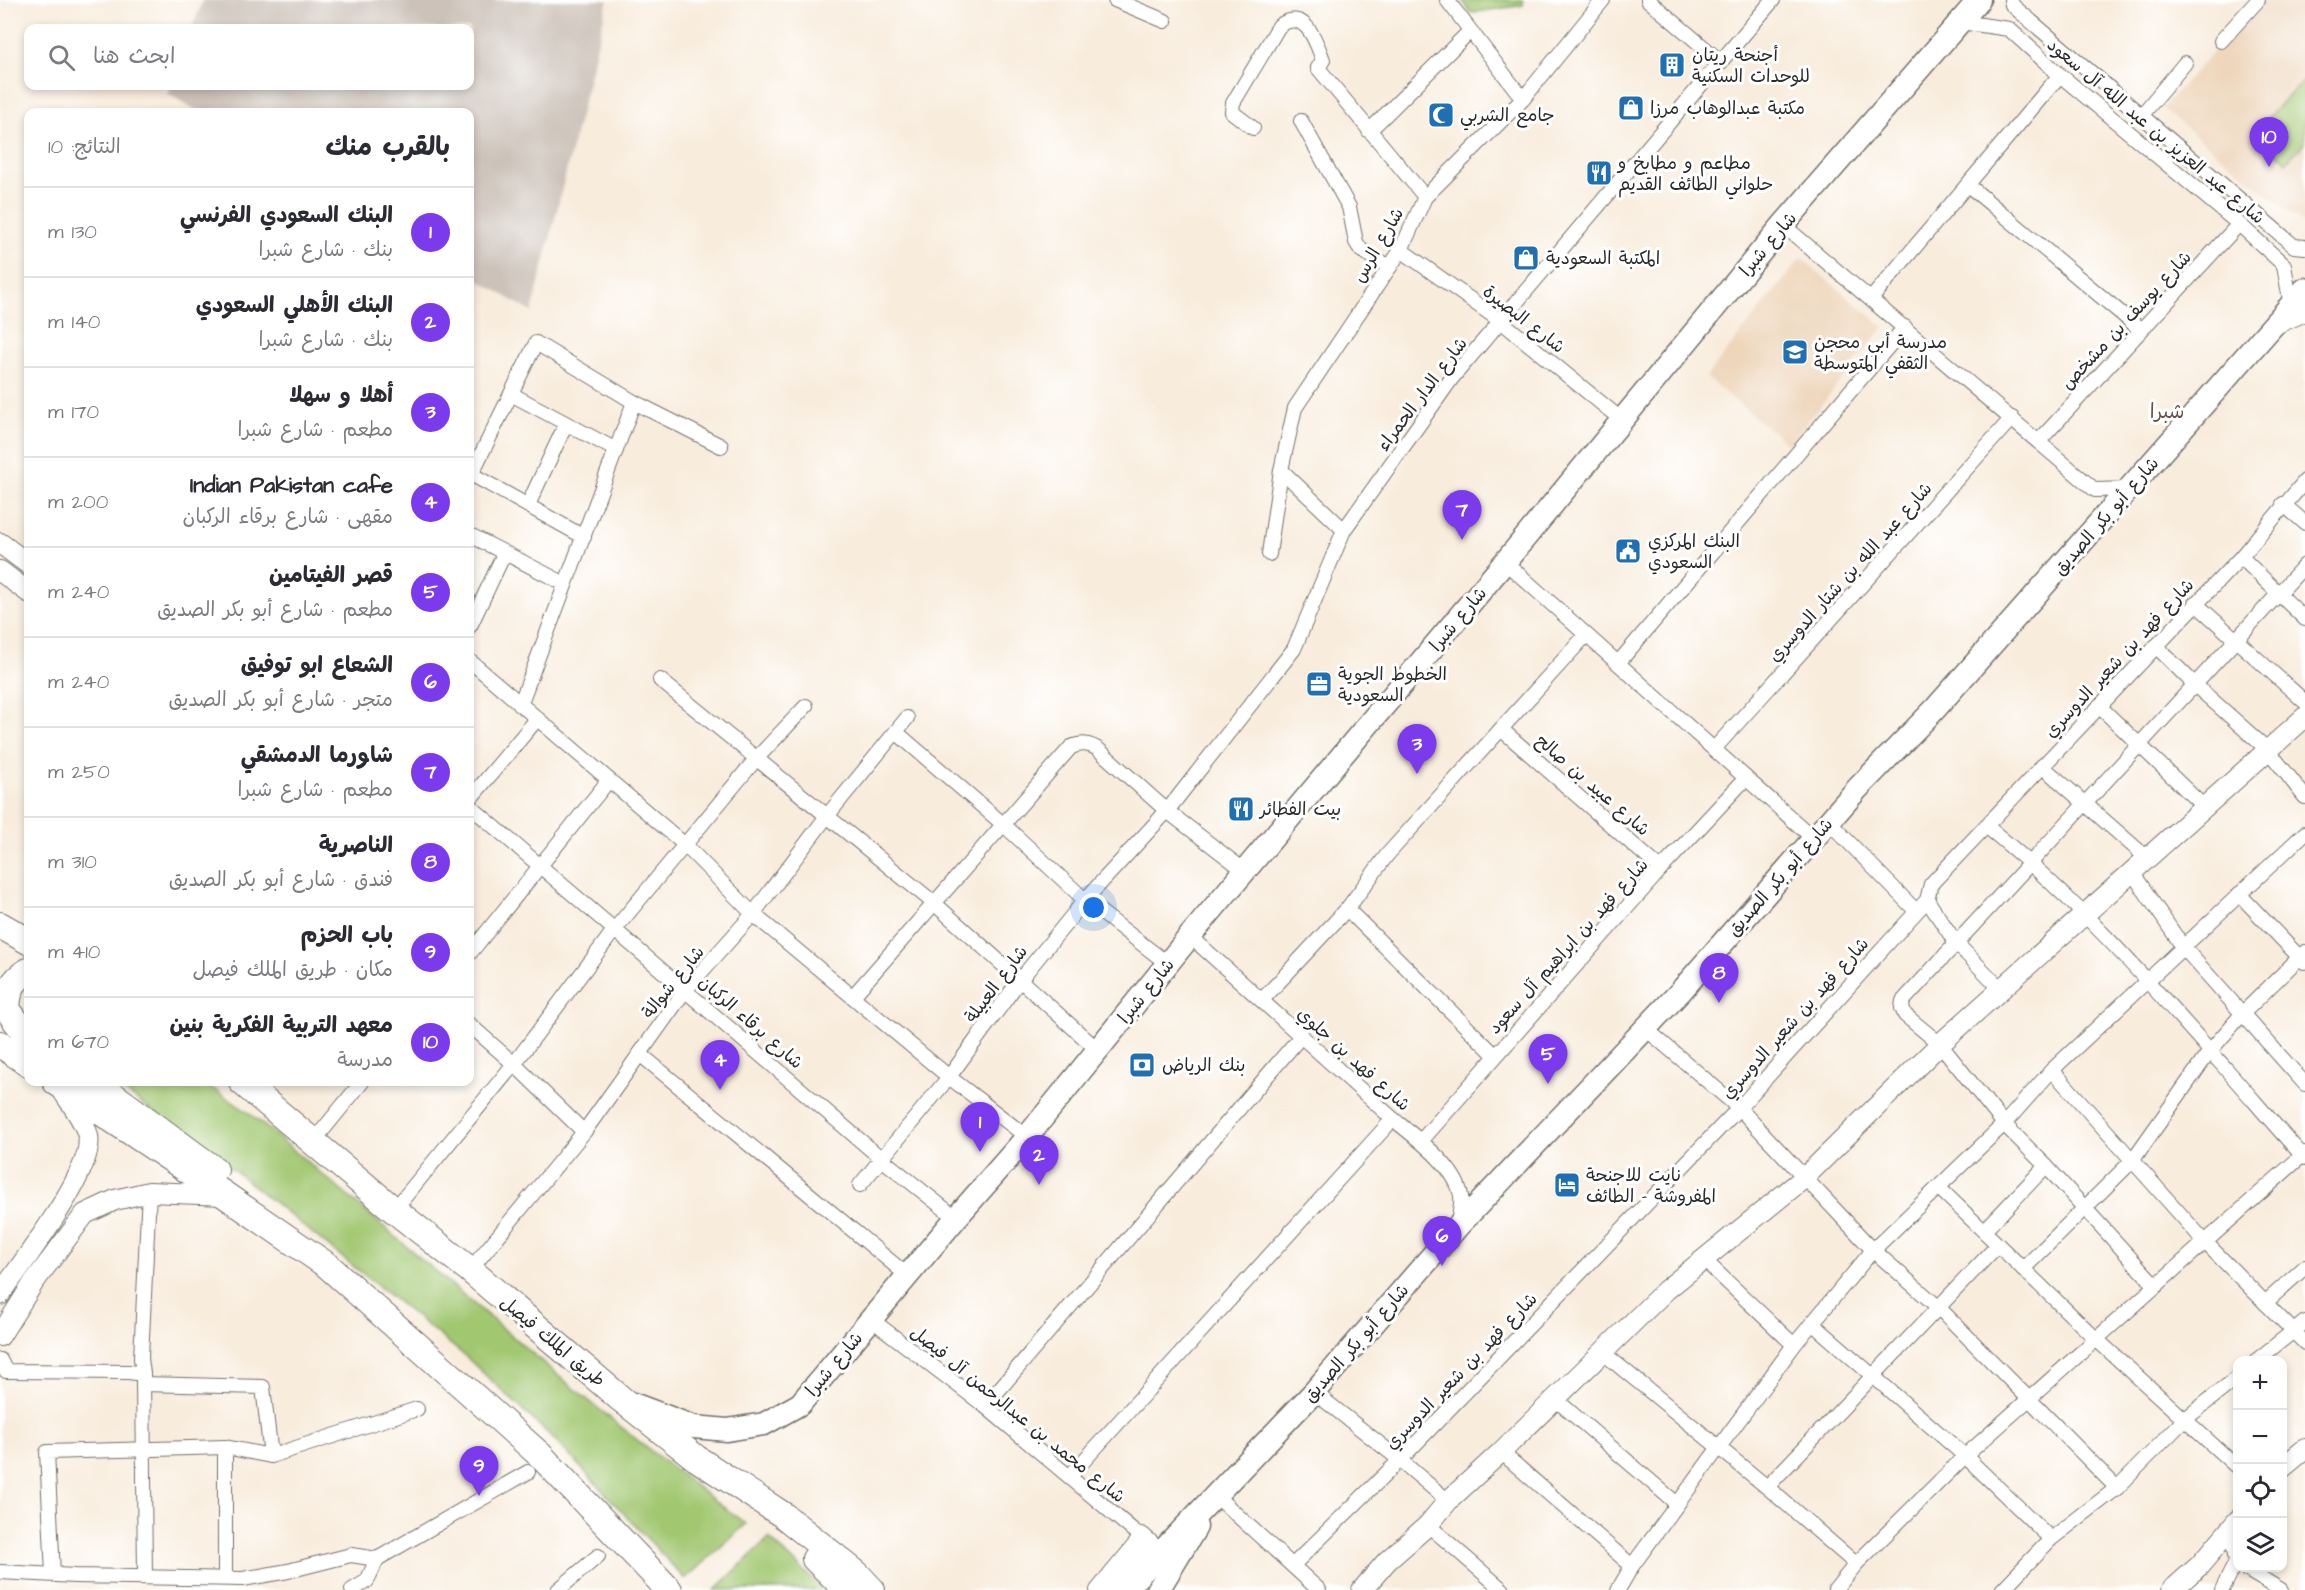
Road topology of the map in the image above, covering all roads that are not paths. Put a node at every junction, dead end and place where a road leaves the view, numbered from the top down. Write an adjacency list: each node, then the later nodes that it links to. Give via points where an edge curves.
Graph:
1 (1115, 0): 9 (street)
2 (1447, 0): 11 (street)
3 (1603, 0): 16 (street, شارع الرس)
4 (1648, 0): 13 (street)
5 (1773, 0): 13 (street, شارع الدار الحمراء)
6 (1979, 0): 10 (main road, شارع شبرا)
7 (2011, 0): 17 (street, شارع عبد العزيز بن عبد الله آل سعود)
8 (2258, 0): 12 (street)
9 (1165, 21)
10 (1960, 22): 15 (street, شارع عبد العزيز بن عبد الله آل سعود, via 2009,29); 24 (main road, شارع شبرا)
11 (1470, 31): 16 (street); 20 (street)
12 (2221, 41)
13 (1721, 62): 31 (street, شارع الدار الحمراء)
14 (2185, 63): 17 (street)
15 (2060, 75): 21 (street); 23 (street, شارع عبد العزيز بن عبد الله آل سعود)
16 (1523, 99): 22 (street, شارع الرس)
17 (2141, 116): 25 (street, شارع عبد العزيز بن عبد الله آل سعود, via 2295,246)
18 (1301, 121): 27 (street, via 1349,207 1356,242 1361,250)
19 (1253, 128): 20 (street, via 1232,111 1233,103 1279,26 1287,20 1296,21 1314,35 1323,60 1318,68)
20 (1368, 131): 22 (street)
21 (1968, 185): 29 (street); 33 (street)
22 (1425, 197): 26 (street, شارع الرس)
23 (2239, 224): 30 (street, شارع عبد العزيز بن عبد الله آل سعود, via 2284,265); 33 (street, شارع يوسف بن مشخص)
24 (1783, 225): 29 (street); 37 (main road, شارع شبرا)
25 (2305, 247)
26 (1401, 250): 27 (street, شارع الرس); 31 (street, شارع البصيرة)
27 (1390, 267): 43 (street, شارع الرس, via 1295,408)
28 (2305, 289): 30 (main road, شارع أبو بكر الصديق)
29 (1871, 299): 32 (street)
30 (2298, 309): 46 (main road, شارع أبو بكر الصديق, via 2275,324)
31 (1502, 322): 37 (street, شارع البصيرة); 50 (street, شارع الدار الحمراء, via 1452,378)
32 (1905, 327): 36 (street); 68 (street)
33 (2141, 330): 39 (street, شارع يوسف بن مشخص)
34 (511, 394): 35 (street, via 536,343); 38 (street); 42 (street)
35 (634, 402): 40 (street); 41 (street)
36 (2012, 418): 39 (street); 82 (street, شارع عبد الله بن شتار الدوسري)
37 (1623, 421): 56 (main road, شارع شبرا)
38 (566, 424): 41 (street); 48 (street)
39 (2039, 441): 46 (street, via 2095,490)
40 (721, 446)
41 (616, 450): 52 (street)
42 (474, 468)
43 (1281, 470): 50 (street); 54 (street, شارع الرس)
44 (474, 478): 48 (street)
45 (2305, 481): 47 (street, شارع فهد بن شعير الدوسري)
46 (2130, 489): 95 (main road, شارع أبو بكر الصديق)
47 (2283, 504): 49 (street); 55 (street, شارع فهد بن شعير الدوسري)
48 (528, 505): 52 (street)
49 (2305, 523)
50 (1344, 530): 93 (street, شارع الدار الحمراء, via 1294,649)
51 (474, 537): 53 (street)
52 (584, 537): 59 (street)
53 (504, 554): 59 (street); 63 (street)
54 (1269, 554)
55 (2241, 557): 61 (street); 62 (street, شارع فهد بن شعير الدوسري)
56 (1505, 562): 65 (street); 105 (main road, شارع شبرا)
57 (2305, 565): 61 (street)
58 (0, 571): 60 (street)
59 (565, 584): 73 (street)
60 (24, 589)
61 (2278, 596): 64 (street); 66 (street)
62 (2195, 603): 66 (street); 67 (street, شارع فهد بن شعير الدوسري)
63 (474, 618)
64 (2305, 619)
65 (1586, 635): 68 (street); 79 (street)
66 (2235, 640): 71 (street); 72 (street)
67 (2156, 646): 71 (street); 75 (street, شارع فهد بن شعير الدوسري)
68 (1618, 663): 82 (street)
69 (474, 665): 73 (street)
70 (660, 680): 84 (street)
71 (2195, 685): 81 (street); 83 (street)
72 (2305, 702)
73 (520, 705): 78 (street)
74 (806, 706): 84 (street)
75 (2099, 706): 81 (street); 85 (street, شارع فهد بن شعير الدوسري)
76 (2305, 717): 83 (street)
77 (907, 718): 80 (street, شارع شوالة)
78 (537, 719): 87 (street); 88 (street)
79 (1502, 729): 104 (street, شارع عبيد بن صالح); 111 (street, via 1387,855)
80 (896, 732): 94 (street, شارع شوالة); 96 (street)
81 (2138, 746): 90 (street); 91 (street)
82 (1714, 749): 86 (street)
83 (2268, 750): 89 (street); 91 (street)
84 (756, 759): 94 (street); 100 (street)
85 (2042, 766): 90 (street); 97 (street, شارع فهد بن شعير الدوسري)
86 (1746, 778): 98 (street); 104 (street, شارع فهد بن ابراهيم آل سعود)
87 (609, 780): 100 (street); 103 (street)
88 (474, 794)
89 (2305, 796)
90 (2083, 804): 101 (street); 102 (street)
91 (2204, 807): 101 (street)
92 (474, 809): 103 (street, شارع برقاء الركبان)
93 (1167, 811): 96 (street, via 1099,750 1081,743 1071,747); 105 (street); 108 (street, شارع العبيلة)
94 (827, 816): 110 (street); 113 (street, شارع شوالة)
95 (1829, 822): 98 (main road, شارع أبو بكر الصديق); 112 (street)
96 (1004, 825): 108 (street); 110 (street)
97 (1986, 826): 102 (street); 109 (street, شارع فهد بن شعير الدوسري, via 1931,884)
98 (1814, 839): 136 (main road, شارع أبو بكر الصديق)
99 (2302, 842): 107 (street)
100 (685, 845): 113 (street); 118 (street)
101 (2147, 858): 106 (street)
102 (2030, 862): 114 (street); 121 (street)
103 (539, 865): 118 (street, شارع برقاء الركبان); 123 (street)
104 (1661, 869): 143 (street, شارع فهد بن ابراهيم آل سعود)
105 (1245, 871): 119 (main road, شارع شبرا)
106 (2132, 872): 114 (street); 122 (street)
107 (2239, 894): 122 (street); 124 (street)
108 (1085, 900): 125 (street); 128 (street, شارع العبيلة)
109 (1927, 900): 112 (street, شارع فهد بن شعير الدوسري); 121 (street)
110 (934, 903): 128 (street); 131 (street)
111 (1347, 909): 132 (street); 143 (street)
112 (1916, 911): 154 (street, شارع فهد بن شعير الدوسري)
113 (753, 914): 129 (street, شارع شوالة); 131 (street)
114 (2084, 914): 127 (street); 130 (street)
115 (0, 916): 117 (street)
116 (0, 925): 120 (highway)
117 (24, 925)
118 (615, 929): 129 (street, شارع برقاء الركبان); 145 (street)
119 (1190, 936): 125 (main road, شارع شبرا); 132 (street, شارع فهد بن جلوي)
120 (24, 939)
121 (1956, 943): 130 (street); 139 (street, via 1903,1001 1905,1015)
122 (2183, 947): 127 (street); 133 (street)
123 (474, 948)
124 (2303, 958): 133 (street)
125 (1168, 964): 140 (main road, شارع شبرا)
126 (24, 973): 134 (highway, via 16,978 7,1009)
127 (2147, 980): 141 (street); 146 (street)
128 (1019, 981): 140 (street); 147 (street, شارع العبيلة)
129 (686, 989): 142 (street, شارع شوالة); 162 (street, شارع برقاء الركبان)
130 (2001, 989): 139 (street)
131 (854, 996): 147 (street)
132 (1262, 1000): 137 (street, شارع فهد بن جلوي)
133 (2242, 1014): 141 (street); 148 (street)
134 (24, 1029)
135 (474, 1029): 145 (street)
136 (1646, 1029): 154 (street); 173 (main road, شارع أبو بكر الصديق)
137 (1302, 1035): 155 (street, شارع فهد بن جلوي); 206 (street)
138 (0, 1044): 144 (highway)
139 (1940, 1044): 156 (street); 165 (street)
140 (1098, 1050): 158 (main road, شارع شبرا)
141 (2210, 1051): 161 (street); 163 (street)
142 (640, 1054): 157 (street, شارع شوالة); 183 (street)
143 (1495, 1055): 159 (street, شارع فهد بن ابراهيم آل سعود)
144 (24, 1060)
145 (514, 1064): 157 (street); 171 (street)
146 (2052, 1070): 156 (street); 163 (street)
147 (949, 1077): 158 (street); 162 (street, شارع العبيلة)
148 (2305, 1084)
149 (60, 1086): 185 (street, via 89,1138 86,1161 76,1183)
150 (63, 1086): 169 (highway)
151 (101, 1086): 179 (highway, via 201,1157)
152 (247, 1086): 160 (highway, طريق الملك فيصل)
153 (359, 1086): 160 (street)
154 (1738, 1108): 165 (street); 216 (street, شارع فهد بن شعير الدوسري)
155 (1393, 1119): 159 (street, شارع فهد بن جلوي); 220 (street)
156 (2004, 1124): 164 (street); 167 (street)
157 (584, 1132): 182 (street, شارع شوالة)
158 (1027, 1137): 172 (main road, شارع شبرا)
159 (1421, 1141): 173 (street, شارع فهد بن جلوي, via 1453,1176 1461,1195)
160 (313, 1142): 171 (highway, طريق الملك فيصل)
161 (2304, 1155): 175 (street)
162 (883, 1160): 166 (street, شارع العبيلة); 172 (street, شارع برقاء الركبان)
163 (2132, 1161): 170 (street); 175 (street)
164 (2046, 1166): 170 (street); 174 (street)
165 (1804, 1178): 177 (street); 178 (street)
166 (860, 1185)
167 (1939, 1188): 174 (street); 177 (street)
168 (149, 1192): 169 (street); 192 (street, via 115,1200 85,1214); 200 (street)
169 (225, 1195): 179 (highway)
170 (2084, 1208): 181 (street); 184 (street)
171 (394, 1210): 182 (highway, طريق الملك فيصل)
172 (956, 1218): 183 (main road, شارع شبرا)
173 (1458, 1226): 202 (main road, شارع أبو بكر الصديق)
174 (1984, 1231): 176 (street)
175 (2205, 1242): 184 (street); 186 (street)
176 (1998, 1245): 181 (street); 187 (street)
177 (1873, 1250): 187 (street); 190 (street)
178 (1703, 1259): 195 (street); 196 (street)
179 (328, 1266): 245 (highway, via 542,1457)
180 (2305, 1267): 186 (street)
181 (2023, 1269): 193 (street)
182 (470, 1270): 204 (highway, طريق الملك فيصل)
183 (908, 1276): 188 (main road, شارع شبرا)
184 (2156, 1286): 193 (street)
185 (0, 1295)
186 (2265, 1303): 191 (street)
187 (1938, 1307): 199 (street); 205 (street)
188 (872, 1320): 204 (main road, شارع شبرا, via 800,1404 764,1424 727,1430 694,1427); 206 (street, شارع محمد بن عبدالرحمن آل فيصل)
189 (2305, 1322): 191 (street)
190 (1812, 1323): 195 (street); 199 (street)
191 (2293, 1331): 194 (street); 197 (street)
192 (0, 1336)
193 (2096, 1339): 205 (street); 208 (street)
194 (2305, 1343)
195 (1794, 1345): 210 (street)
196 (1602, 1352): 203 (street); 210 (street)
197 (2263, 1356)
198 (0, 1360): 200 (street, via 6,1371 129,1372)
199 (1873, 1375): 215 (street); 221 (street)
200 (143, 1379): 211 (street); 214 (street, via 262,1387)
201 (2233, 1381): 208 (street)
202 (1314, 1392): 216 (street); 223 (main road, شارع أبو بكر الصديق)
203 (1554, 1398): 213 (street); 225 (street)
204 (621, 1399): 241 (highway, طريق الملك فيصل, via 696,1458 788,1518)
205 (2029, 1399): 215 (street); 222 (street)
206 (986, 1406): 220 (street, شارع محمد بن عبدالرحمن آل فيصل)
207 (417, 1410): 214 (street)
208 (2184, 1420): 217 (street); 222 (street)
209 (225, 1447): 211 (street); 214 (street); 240 (street)
210 (1719, 1448): 221 (street); 225 (street)
211 (142, 1449): 238 (street, via 47,1452); 239 (street)
212 (2305, 1449): 218 (street)
213 (1501, 1452): 224 (street); 234 (street)
214 (271, 1456)
215 (1965, 1456): 229 (street); 232 (street)
216 (1400, 1460): 224 (street); 233 (street, شارع فهد بن شعير الدوسري)
217 (2234, 1464)
218 (2287, 1465)
219 (528, 1472): 231 (street)
220 (1070, 1476): 228 (street, شارع محمد بن عبدالرحمن آل فيصل)
221 (1767, 1487): 232 (street)
222 (2117, 1488): 229 (street)
223 (1215, 1495): 233 (street); 249 (main road, شارع أبو بكر الصديق); 250 (main road)
224 (1448, 1501): 226 (street)
225 (1677, 1504): 234 (street)
226 (1428, 1525): 252 (street, via 1387,1561); 253 (street)
227 (2233, 1525): 257 (street, via 2200,1565)
228 (1141, 1537): 247 (street); 248 (street, via 1150,1545)
229 (2051, 1539): 256 (street)
230 (598, 1556): 244 (street)
231 (377, 1559): 240 (street, via 351,1555 288,1571); 243 (street, via 367,1581)
232 (1856, 1564): 255 (street)
233 (1293, 1565): 251 (street)
234 (1632, 1566): 254 (street)
235 (0, 1572): 238 (street)
236 (2234, 1572): 258 (street)
237 (2252, 1572): 259 (street)
238 (53, 1574): 239 (street)
239 (141, 1577): 240 (street); 242 (street)
240 (225, 1578)
241 (859, 1585): 246 (street)
242 (131, 1590)
243 (352, 1590)
244 (558, 1590)
245 (669, 1590)
246 (883, 1590)
247 (1097, 1590)
248 (1111, 1590)
249 (1125, 1590)
250 (1158, 1590)
251 (1319, 1590)
252 (1362, 1590)
253 (1503, 1590)
254 (1618, 1590)
255 (1835, 1590)
256 (2002, 1590)
257 (2172, 1590)
258 (2222, 1590)
259 (2281, 1590)

